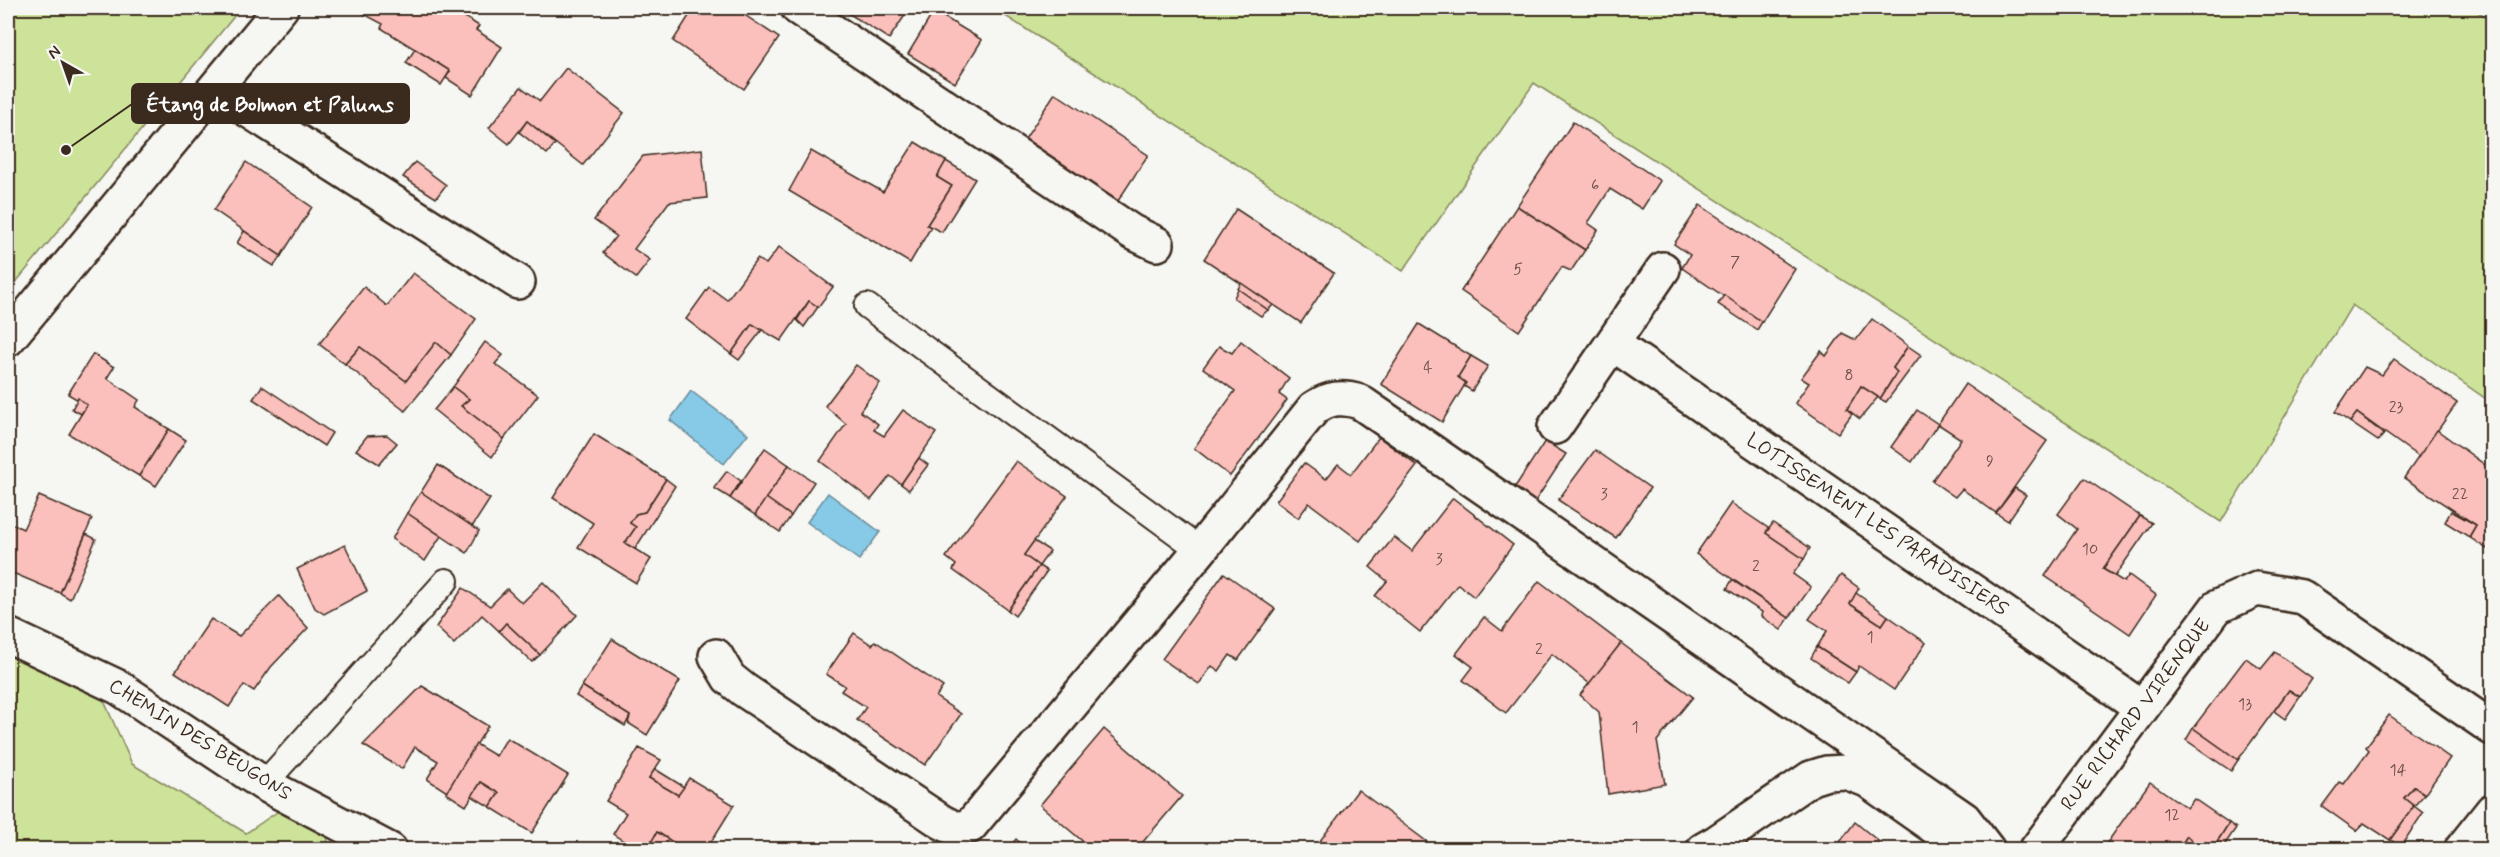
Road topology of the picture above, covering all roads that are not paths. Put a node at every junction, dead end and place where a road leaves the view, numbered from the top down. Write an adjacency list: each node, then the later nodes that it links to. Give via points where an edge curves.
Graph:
1 (281, 8): 3 (street)
2 (798, 8): 4 (street, via 1132,232)
3 (215, 89): 6 (street); 8 (street)
4 (1156, 244)
5 (1663, 269): 9 (street)
6 (518, 282)
7 (867, 306): 11 (lane)
8 (8, 339)
9 (1613, 344): 10 (street); 15 (street, LOTISSEMENT LES PARADISIERS)
10 (1555, 427)
11 (1200, 550): 14 (street, via 970,826 956,829 942,822 744,690 729,678); 22 (street, via 1314,408 1335,398 1360,402 1964,819)
12 (446, 582): 17 (lane)
13 (8, 635): 17 (street, CHEMIN DES BEUGONS, via 118,687)
14 (716, 656)
15 (2141, 707): 16 (street, RUE RICHARD VIRENQUE, via 2217,607 2257,589 2302,597); 23 (street, RUE RICHARD VIRENQUE)
16 (2493, 728)
17 (264, 784): 19 (street, CHEMIN DES BEUGONS)
18 (2493, 811): 24 (street)
19 (390, 849)
20 (1702, 849): 21 (street, via 1811,778 1846,772 1867,780)
21 (1967, 849)
22 (1988, 849)
23 (2036, 849)
24 (2461, 849)

